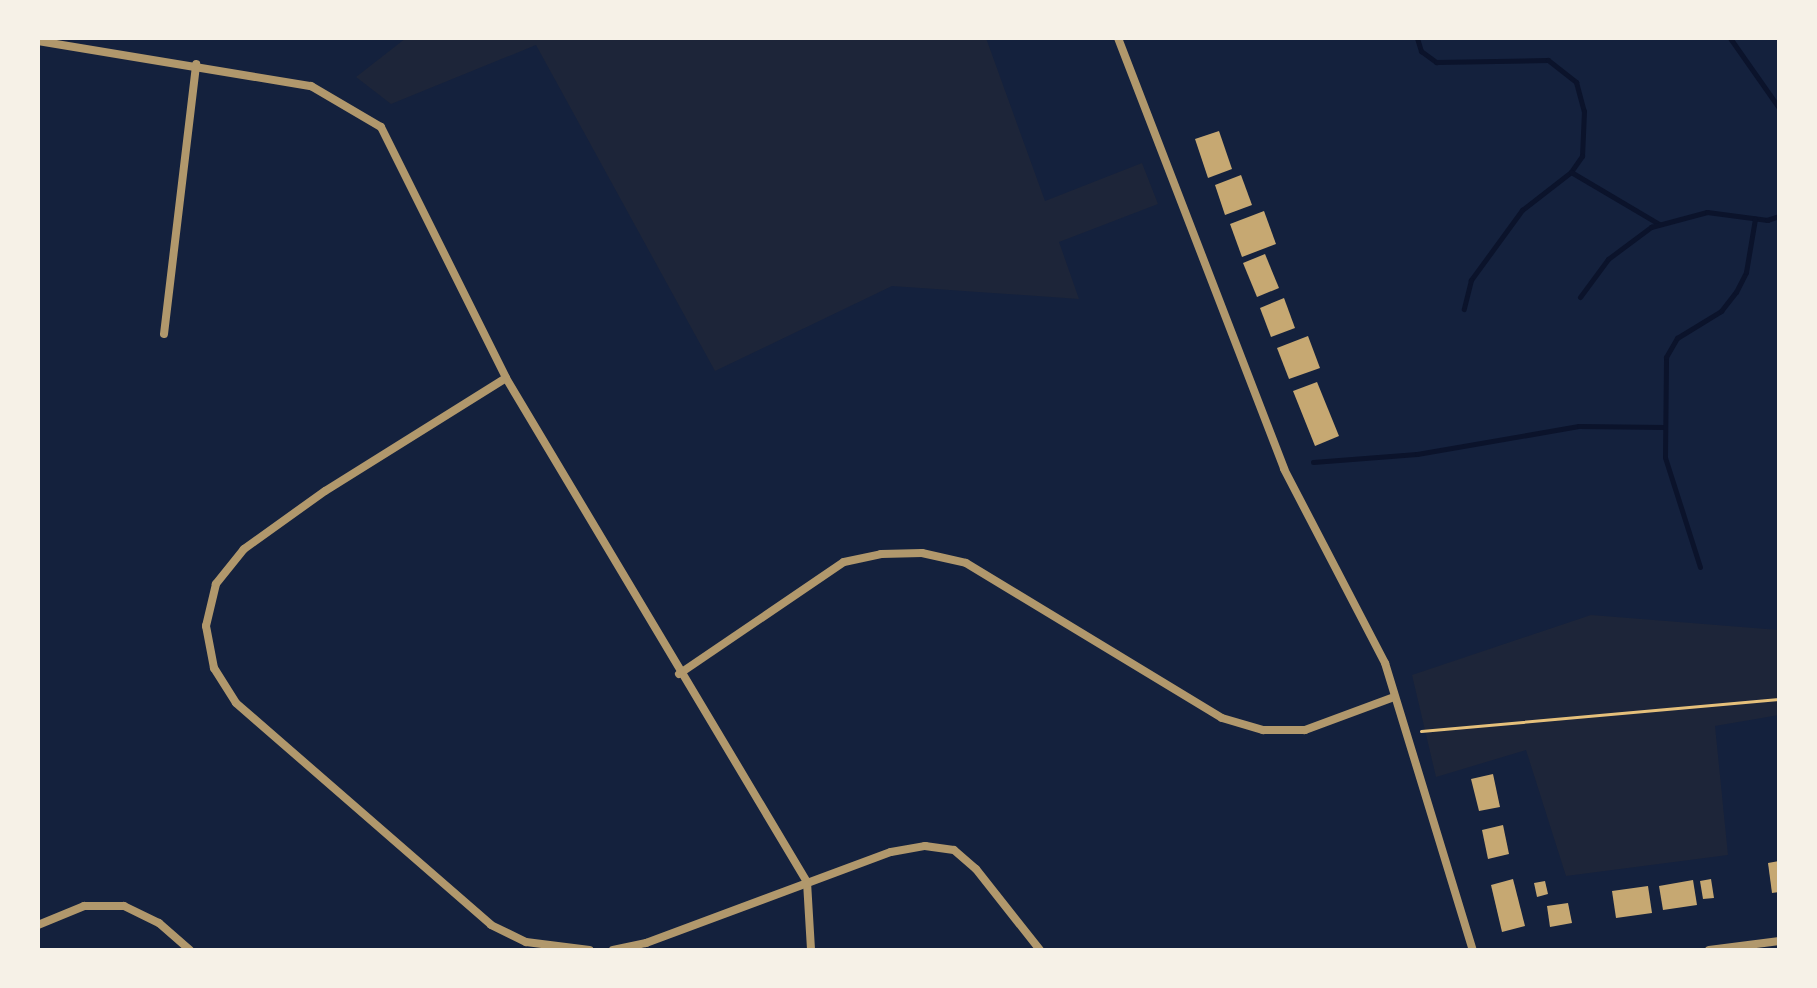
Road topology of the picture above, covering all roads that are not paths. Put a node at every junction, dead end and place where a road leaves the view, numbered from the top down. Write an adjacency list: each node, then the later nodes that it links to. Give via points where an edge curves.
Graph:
1 (1118, 38): 7 (street, via 1284,469 1375,642)
2 (38, 41): 3 (street)
3 (196, 64): 4 (street); 5 (street, via 311,86 381,127)
4 (164, 334)
5 (506, 378): 6 (street); 12 (street, via 325,491 244,549 216,584 206,626 214,668 236,703 491,925 526,942)
6 (679, 674): 7 (street, via 844,562 922,553 966,563 1222,718 1263,730 1305,730); 8 (street)
7 (1394, 697): 16 (street)
8 (807, 882): 13 (street, via 646,943); 14 (street); 15 (street, via 891,852 925,846 954,850 976,869)
9 (38, 925): 11 (street, via 84,906 124,906 159,923)
10 (1779, 941): 17 (street)
11 (190, 950)
12 (590, 950)
13 (613, 950)
14 (811, 950)
15 (1040, 950)
16 (1473, 950)
17 (1709, 950)

